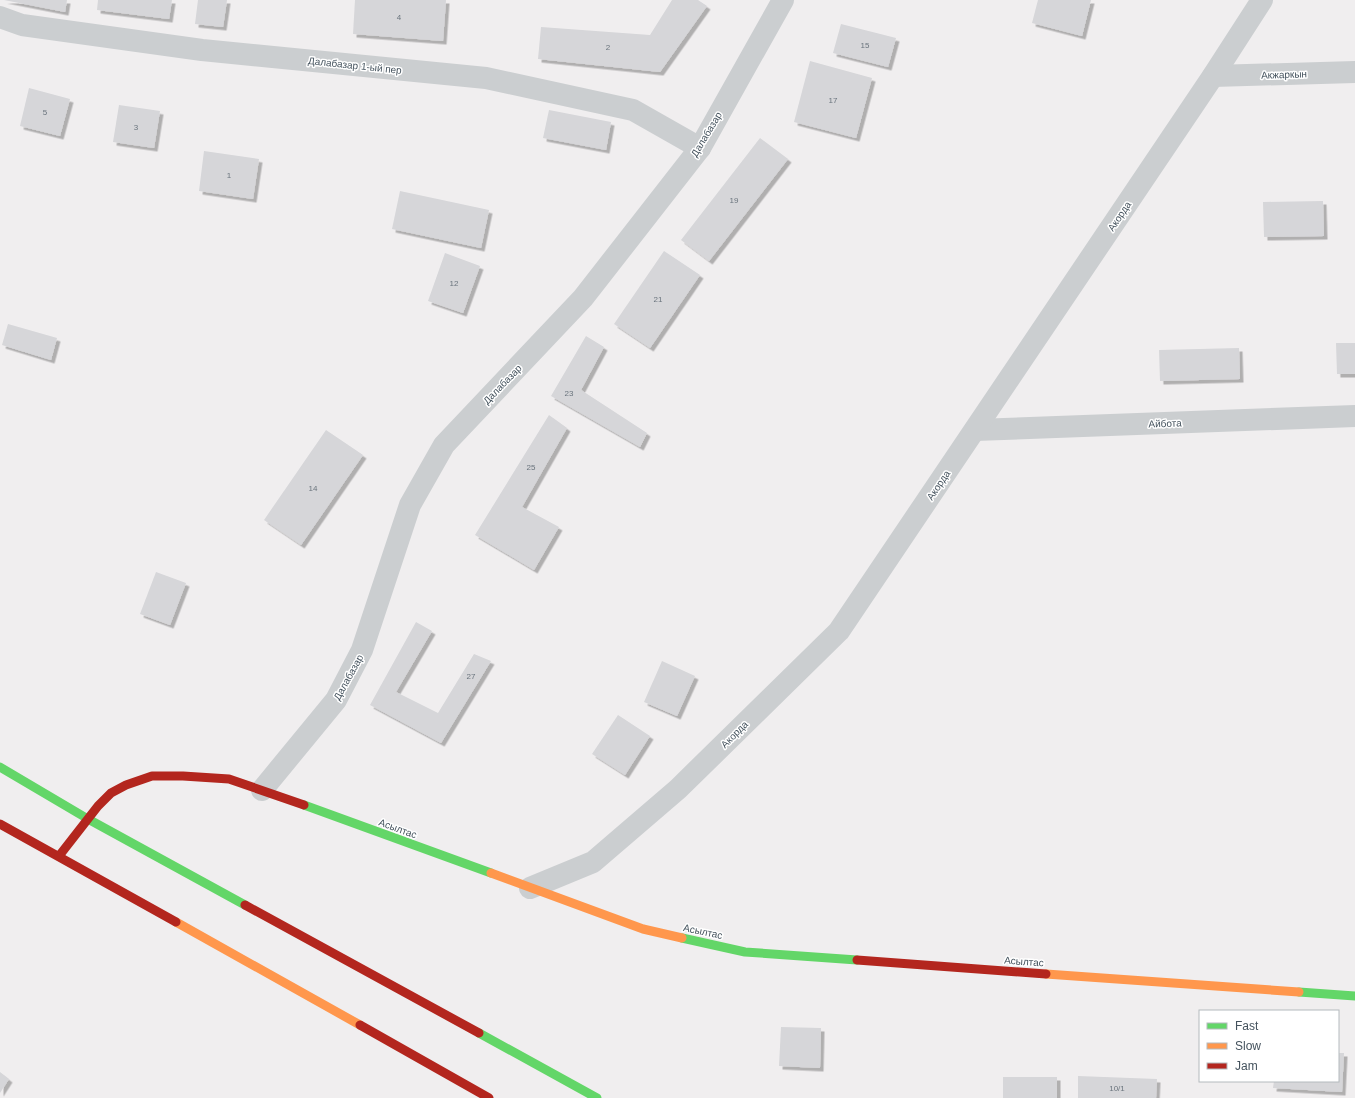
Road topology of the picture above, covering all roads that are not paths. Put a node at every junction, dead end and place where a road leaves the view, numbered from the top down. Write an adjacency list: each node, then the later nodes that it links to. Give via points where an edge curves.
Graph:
1 (783, 0): 6 (street, Далабазар)
2 (1262, 0): 5 (street, Акорда)
3 (0, 17): 6 (street, Далабазар 1-ый пер, via 22,25 202,50 486,78 633,110)
4 (1355, 72): 5 (street, Акжаркын)
5 (1213, 76): 8 (street, Акорда)
6 (700, 148): 10 (street, Далабазар, via 583,298 444,445 410,505 362,650 336,700)
7 (1355, 416): 8 (street, Айбота)
8 (975, 430): 14 (street, Акорда, via 839,631 678,789 593,862)
9 (0, 767): 11 (street)
10 (262, 790): 11 (street, Асылтас, via 229,779 152,776 111,793); 14 (street, Асылтас)
11 (88, 819): 13 (street, Асылтас); 17 (street)
12 (0, 824): 13 (street)
13 (59, 856): 16 (street)
14 (530, 888): 15 (street, Асылтас, via 643,929 745,952)
15 (1355, 996)
16 (489, 1098)
17 (598, 1098)

